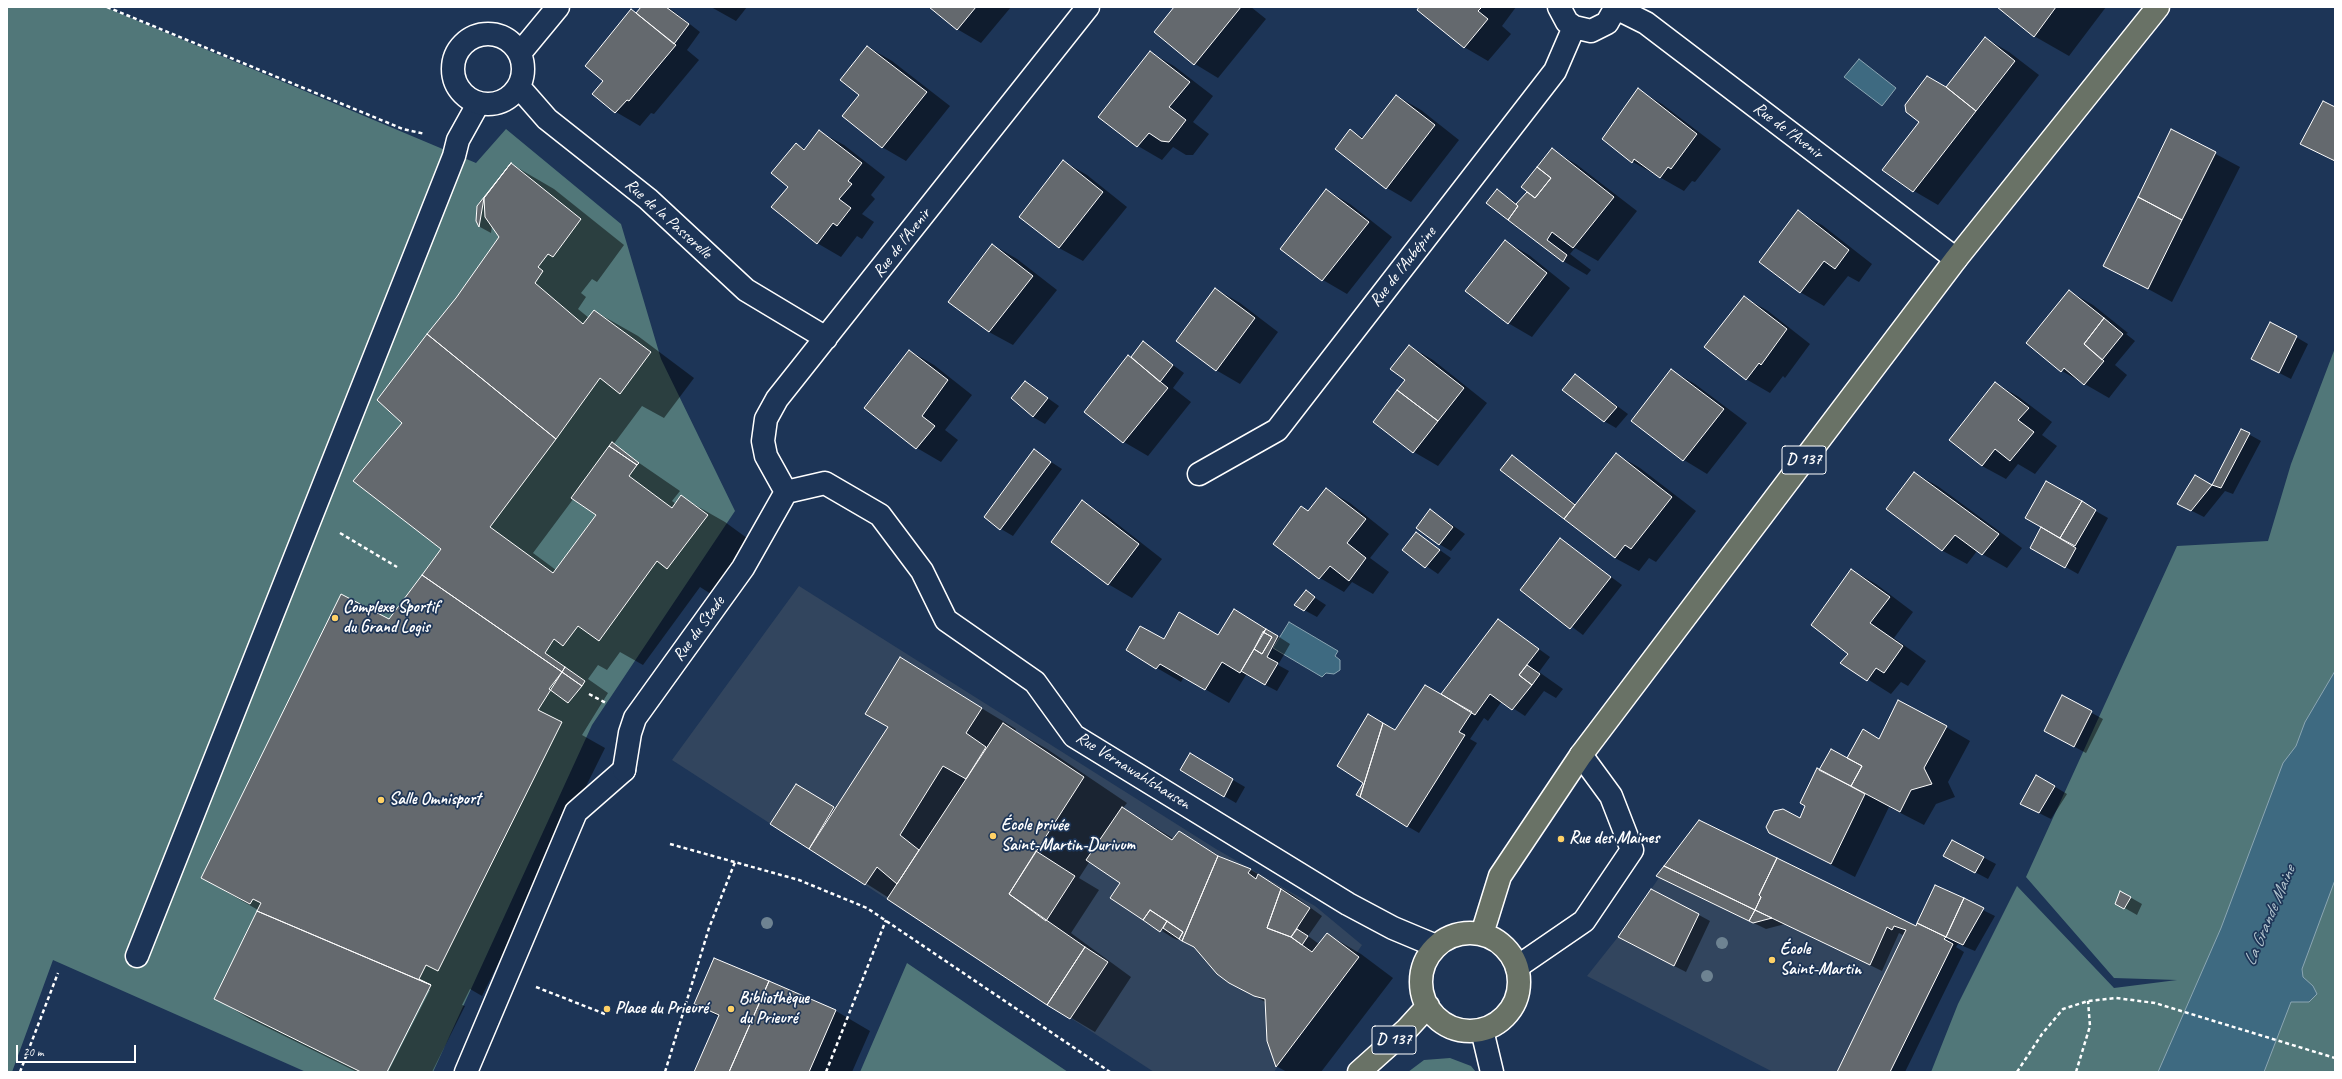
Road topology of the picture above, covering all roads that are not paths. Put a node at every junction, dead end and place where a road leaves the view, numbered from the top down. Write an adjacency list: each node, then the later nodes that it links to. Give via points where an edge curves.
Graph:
1 (558, 7): 7 (street)
2 (1088, 7): 11 (street, Rue de l'Avenir)
3 (1559, 7): 6 (street, via 1567,22)
4 (2158, 7): 10 (main road, D 137)
5 (1616, 8): 6 (street, via 1607,23 1600,28 1591,31); 10 (street, Rue de l'Avenir, via 1646,23)
6 (1574, 27): 12 (street, Rue de l'Aubépine, via 1555,71 1277,430)
7 (520, 53): 8 (street, via 524,70); 9 (street, via 510,41 497,35 482,34 468,40 457,51 452,66 455,82 464,96)
8 (519, 87): 9 (street, via 508,98 494,104); 11 (street, Rue de la Passerelle, via 547,119 648,199 746,290)
9 (478, 104): 17 (street, via 458,140 454,156)
10 (1956, 260): 14 (main road, D 137)
11 (826, 338): 13 (street, Rue de l'Avenir, via 777,399 766,419 763,442 766,456)
12 (1199, 474)
13 (786, 492): 16 (street, Rue Vernawahlshausen, via 825,483 880,515 922,570 946,620 1035,682 1074,736 1348,904 1393,928); 21 (street, Rue du Stade, via 743,568 635,718 624,770 576,812)
14 (1581, 755): 15 (main road, D 137, via 1500,876); 18 (street, via 1611,796 1632,850 1584,921)
15 (1482, 934): 16 (main road, via 1466,933 1450,937); 18 (main road, via 1498,941 1509,952)
16 (1436, 946): 19 (main road, via 1427,960 1422,975 1422,991)
17 (137, 956)
18 (1517, 967): 20 (main road, via 1519,983 1516,999 1496,1024)
19 (1428, 1006): 20 (main road, via 1438,1018 1451,1027 1466,1031); 22 (main road, D 137, via 1407,1029)
20 (1482, 1030): 23 (street)
21 (466, 1072)
22 (1359, 1072)
23 (1492, 1072)

